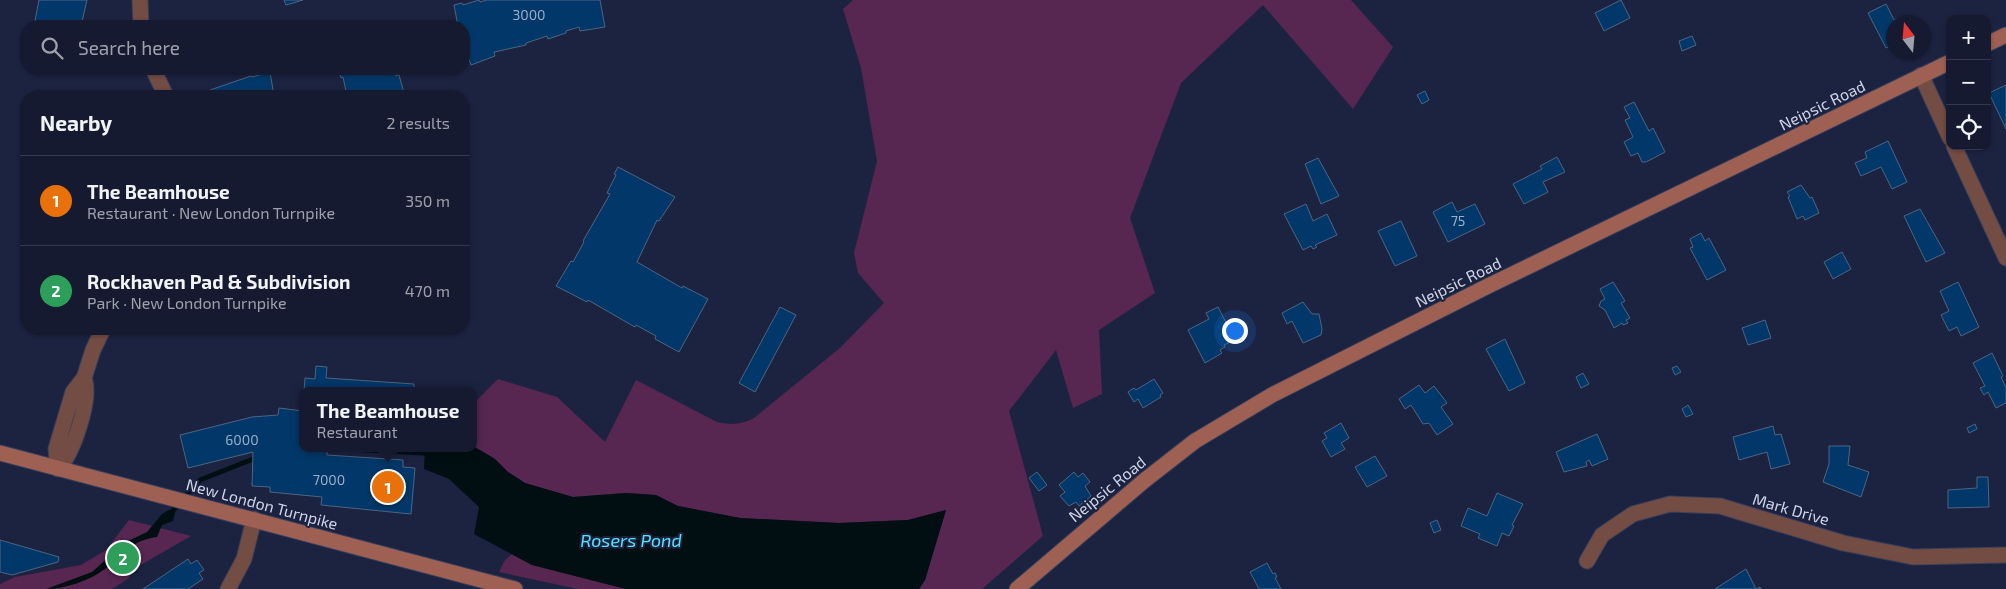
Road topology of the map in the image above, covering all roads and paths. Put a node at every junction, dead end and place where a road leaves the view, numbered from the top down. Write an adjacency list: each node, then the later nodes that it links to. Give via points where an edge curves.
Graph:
1 (140, 0): 2 (street)
2 (141, 20)
3 (2006, 35): 4 (street)
4 (1991, 42)
5 (1946, 64): 7 (street, Neipsic Road)
6 (156, 75): 8 (street)
7 (1921, 75): 9 (street); 20 (street, Neipsic Road, via 1488,286 1257,404 1195,441)
8 (163, 90)
9 (1946, 129)
10 (1956, 150): 11 (street)
11 (2006, 258)
12 (99, 335): 14 (street, via 84,378 87,396 68,459)
13 (0, 453): 14 (street, New London Turnpike)
14 (58, 468): 15 (street, New London Turnpike)
15 (254, 519): 18 (street, via 244,559); 19 (street, New London Turnpike)
16 (2006, 555): 17 (street, Mark Drive, via 1913,557 1843,543 1720,506 1670,504 1632,514 1602,535)
17 (1587, 560)
18 (228, 589)
19 (516, 589)
20 (1017, 589)

